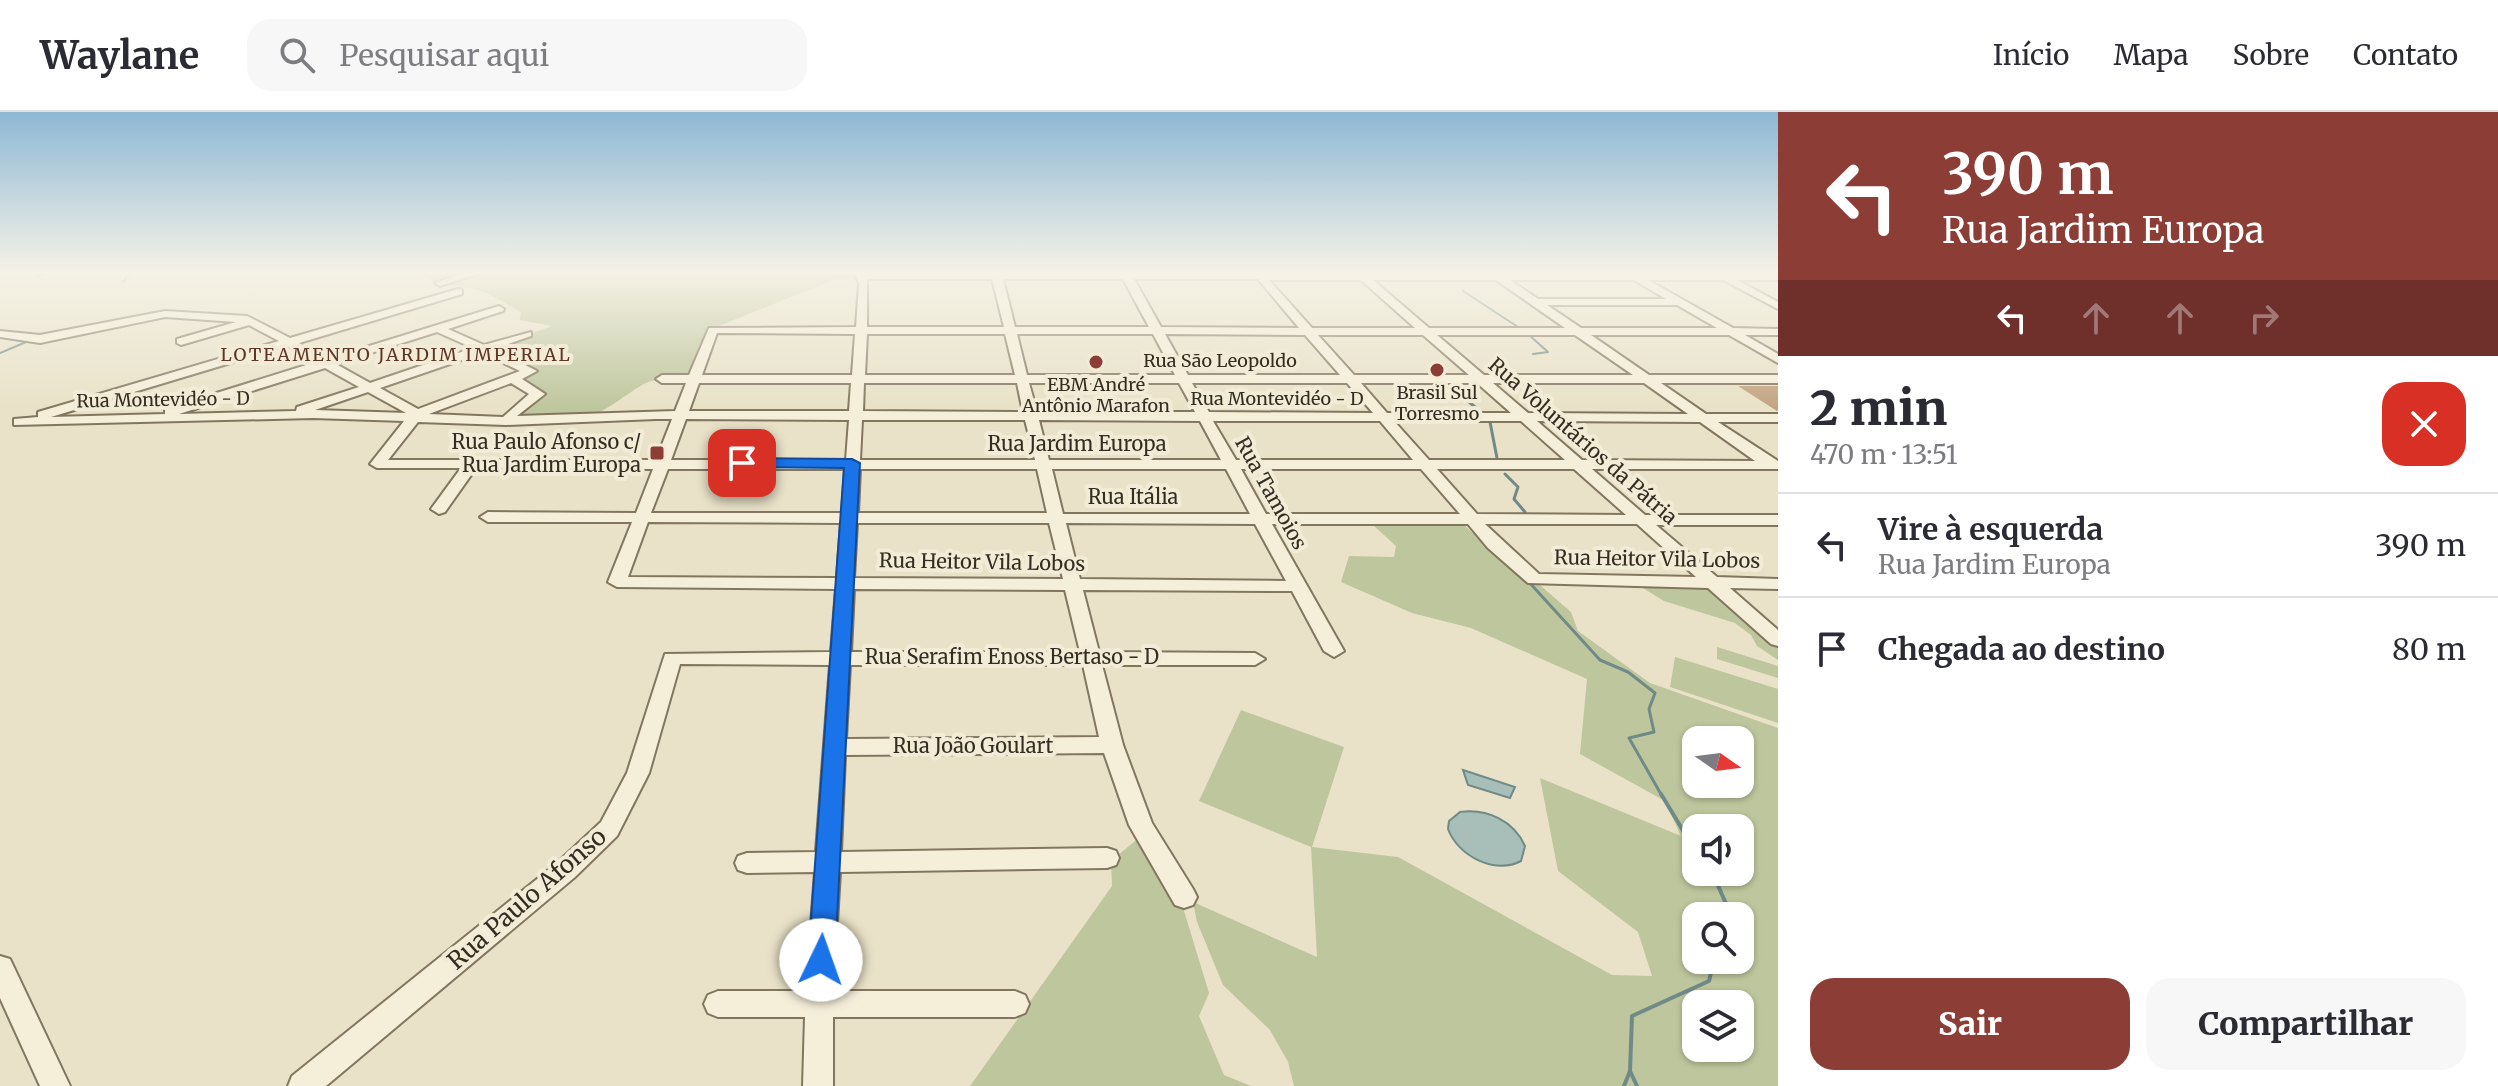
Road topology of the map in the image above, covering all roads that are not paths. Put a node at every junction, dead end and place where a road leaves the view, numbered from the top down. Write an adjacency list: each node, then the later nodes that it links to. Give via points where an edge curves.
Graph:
1 (143, 318): 22 (street, via 40,339)
2 (227, 318): 12 (street)
3 (369, 318): 25 (street)
4 (469, 318): 13 (street)
5 (861, 318): 14 (street)
6 (1009, 318): 15 (street)
7 (1149, 318): 16 (street, Rua Tamoios)
8 (1298, 318): 17 (street)
9 (1412, 318): 18 (street, Rua Voluntários da Pátria)
10 (1560, 318): 19 (street)
11 (1708, 318): 20 (street)
12 (249, 320): 24 (street); 25 (street)
13 (438, 328): 26 (street); 28 (street)
14 (861, 330): 15 (street); 30 (street, via 713,330); 31 (street)
15 (1012, 331): 16 (street); 32 (street)
16 (1155, 331): 17 (street); 34 (street, Rua Tamoios)
17 (1309, 331): 18 (street); 35 (street)
18 (1426, 331): 19 (street); 36 (street, Rua Voluntários da Pátria)
19 (1579, 332): 20 (street); 37 (street)
20 (1731, 332): 21 (street); 27 (street)
21 (1778, 332)
22 (0, 334)
23 (527, 334): 26 (street)
24 (181, 341)
25 (290, 342): 28 (street); 52 (street, Rua Montevidéo - D, via 19,422)
26 (482, 349): 29 (street, via 531,371); 39 (street)
27 (1778, 359)
28 (327, 363): 39 (street); 52 (street)
29 (512, 378): 42 (street); 43 (street, via 538,394)
30 (693, 378): 31 (street, Rua São Leopoldo); 33 (street, Rua São Leopoldo); 41 (street)
31 (858, 378): 32 (street, Rua São Leopoldo); 44 (street)
32 (1023, 378): 34 (street, Rua São Leopoldo); 45 (street)
33 (662, 379)
34 (1182, 379): 35 (street, Rua São Leopoldo); 46 (street, Rua Tamoios)
35 (1350, 379): 36 (street, Rua São Leopoldo); 47 (street)
36 (1479, 379): 37 (street, Rua São Leopoldo); 48 (street, Rua Voluntários da Pátria)
37 (1647, 379): 38 (street, Rua São Leopoldo); 50 (street)
38 (1778, 379)
39 (370, 387): 40 (street); 42 (street)
40 (288, 415): 42 (street, Rua Montevidéo - D); 52 (street, Rua Montevidéo - D)
41 (678, 415): 44 (street, Rua Montevidéo - D); 49 (street, Rua Montevidéo - D); 53 (street)
42 (416, 416): 43 (street, Rua Montevidéo - D); 49 (street, Rua Montevidéo - D); 54 (street, Rua Jardim Europa, via 377,464)
43 (509, 416): 49 (street, Rua Montevidéo - D)
44 (855, 416): 45 (street, Rua Montevidéo - D); 55 (street)
45 (1032, 416): 46 (street, Rua Montevidéo - D); 56 (street)
46 (1203, 416): 47 (street, Rua Montevidéo - D); 57 (street, Rua Tamoios)
47 (1383, 417): 48 (street, Rua Montevidéo - D); 58 (street)
48 (1523, 417): 50 (street, Rua Montevidéo - D); 59 (street, Rua Voluntários da Pátria)
49 (535, 418)
50 (1702, 418): 51 (street, Rua Montevidéo - D); 60 (street)
51 (1778, 418)
52 (149, 419)
53 (660, 462): 54 (street, Rua Jardim Europa); 55 (street, Rua Jardim Europa); 63 (street)
54 (473, 463): 61 (street)
55 (852, 463): 56 (street, Rua Jardim Europa); 64 (street)
56 (1044, 464): 57 (street, Rua Jardim Europa); 65 (street)
57 (1230, 464): 58 (street, Rua Jardim Europa); 66 (street, Rua Tamoios)
58 (1425, 465): 59 (street, Rua Jardim Europa); 67 (street)
59 (1577, 465): 60 (street, Rua Jardim Europa); 68 (street, Rua Voluntários da Pátria)
60 (1776, 467)
61 (439, 509)
62 (488, 517): 63 (street, Rua Itália)
63 (640, 517): 64 (street, Rua Itália); 70 (street, Rua Heitor Vila Lobos, via 617,582)
64 (849, 518): 65 (street, Rua Itália); 70 (street)
65 (1057, 518): 66 (street, Rua Itália); 72 (street)
66 (1261, 519): 67 (street, Rua Itália); 74 (street, Rua Tamoios)
67 (1472, 519): 68 (street, Rua Itália); 73 (street, Rua Heitor Vila Lobos, via 1534,579)
68 (1639, 520): 69 (street, Rua Itália); 73 (street, Rua Voluntários da Pátria)
69 (1778, 520)
70 (845, 583): 72 (street, Rua Heitor Vila Lobos); 77 (street)
71 (1778, 584): 73 (street, Rua Heitor Vila Lobos)
72 (1073, 585): 74 (street, Rua Heitor Vila Lobos); 79 (street)
73 (1713, 585): 75 (street, Rua Voluntários da Pátria)
74 (1298, 586): 76 (street, Rua Tamoios)
75 (1778, 640)
76 (1334, 651)
77 (840, 655): 78 (street, Rua Serafim Enoss Bertaso - D); 79 (street, Rua Serafim Enoss Bertaso - D); 82 (street)
78 (672, 658): 92 (street, Rua Paulo Afonso, via 638,773 609,829)
79 (1091, 658): 80 (street, Rua Serafim Enoss Bertaso - D); 81 (street)
80 (1255, 659)
81 (1112, 745): 82 (street, Rua João Goulart); 86 (street, via 1141,825)
82 (835, 747): 84 (street)
83 (1107, 858): 84 (street)
84 (827, 862): 85 (street); 88 (street)
85 (747, 863)
86 (1184, 897)
87 (0, 968): 91 (street)
88 (819, 1003): 89 (street); 90 (street); 93 (street)
89 (718, 1004)
90 (1015, 1004)
91 (55, 1086)
92 (303, 1086)
93 (818, 1086)

